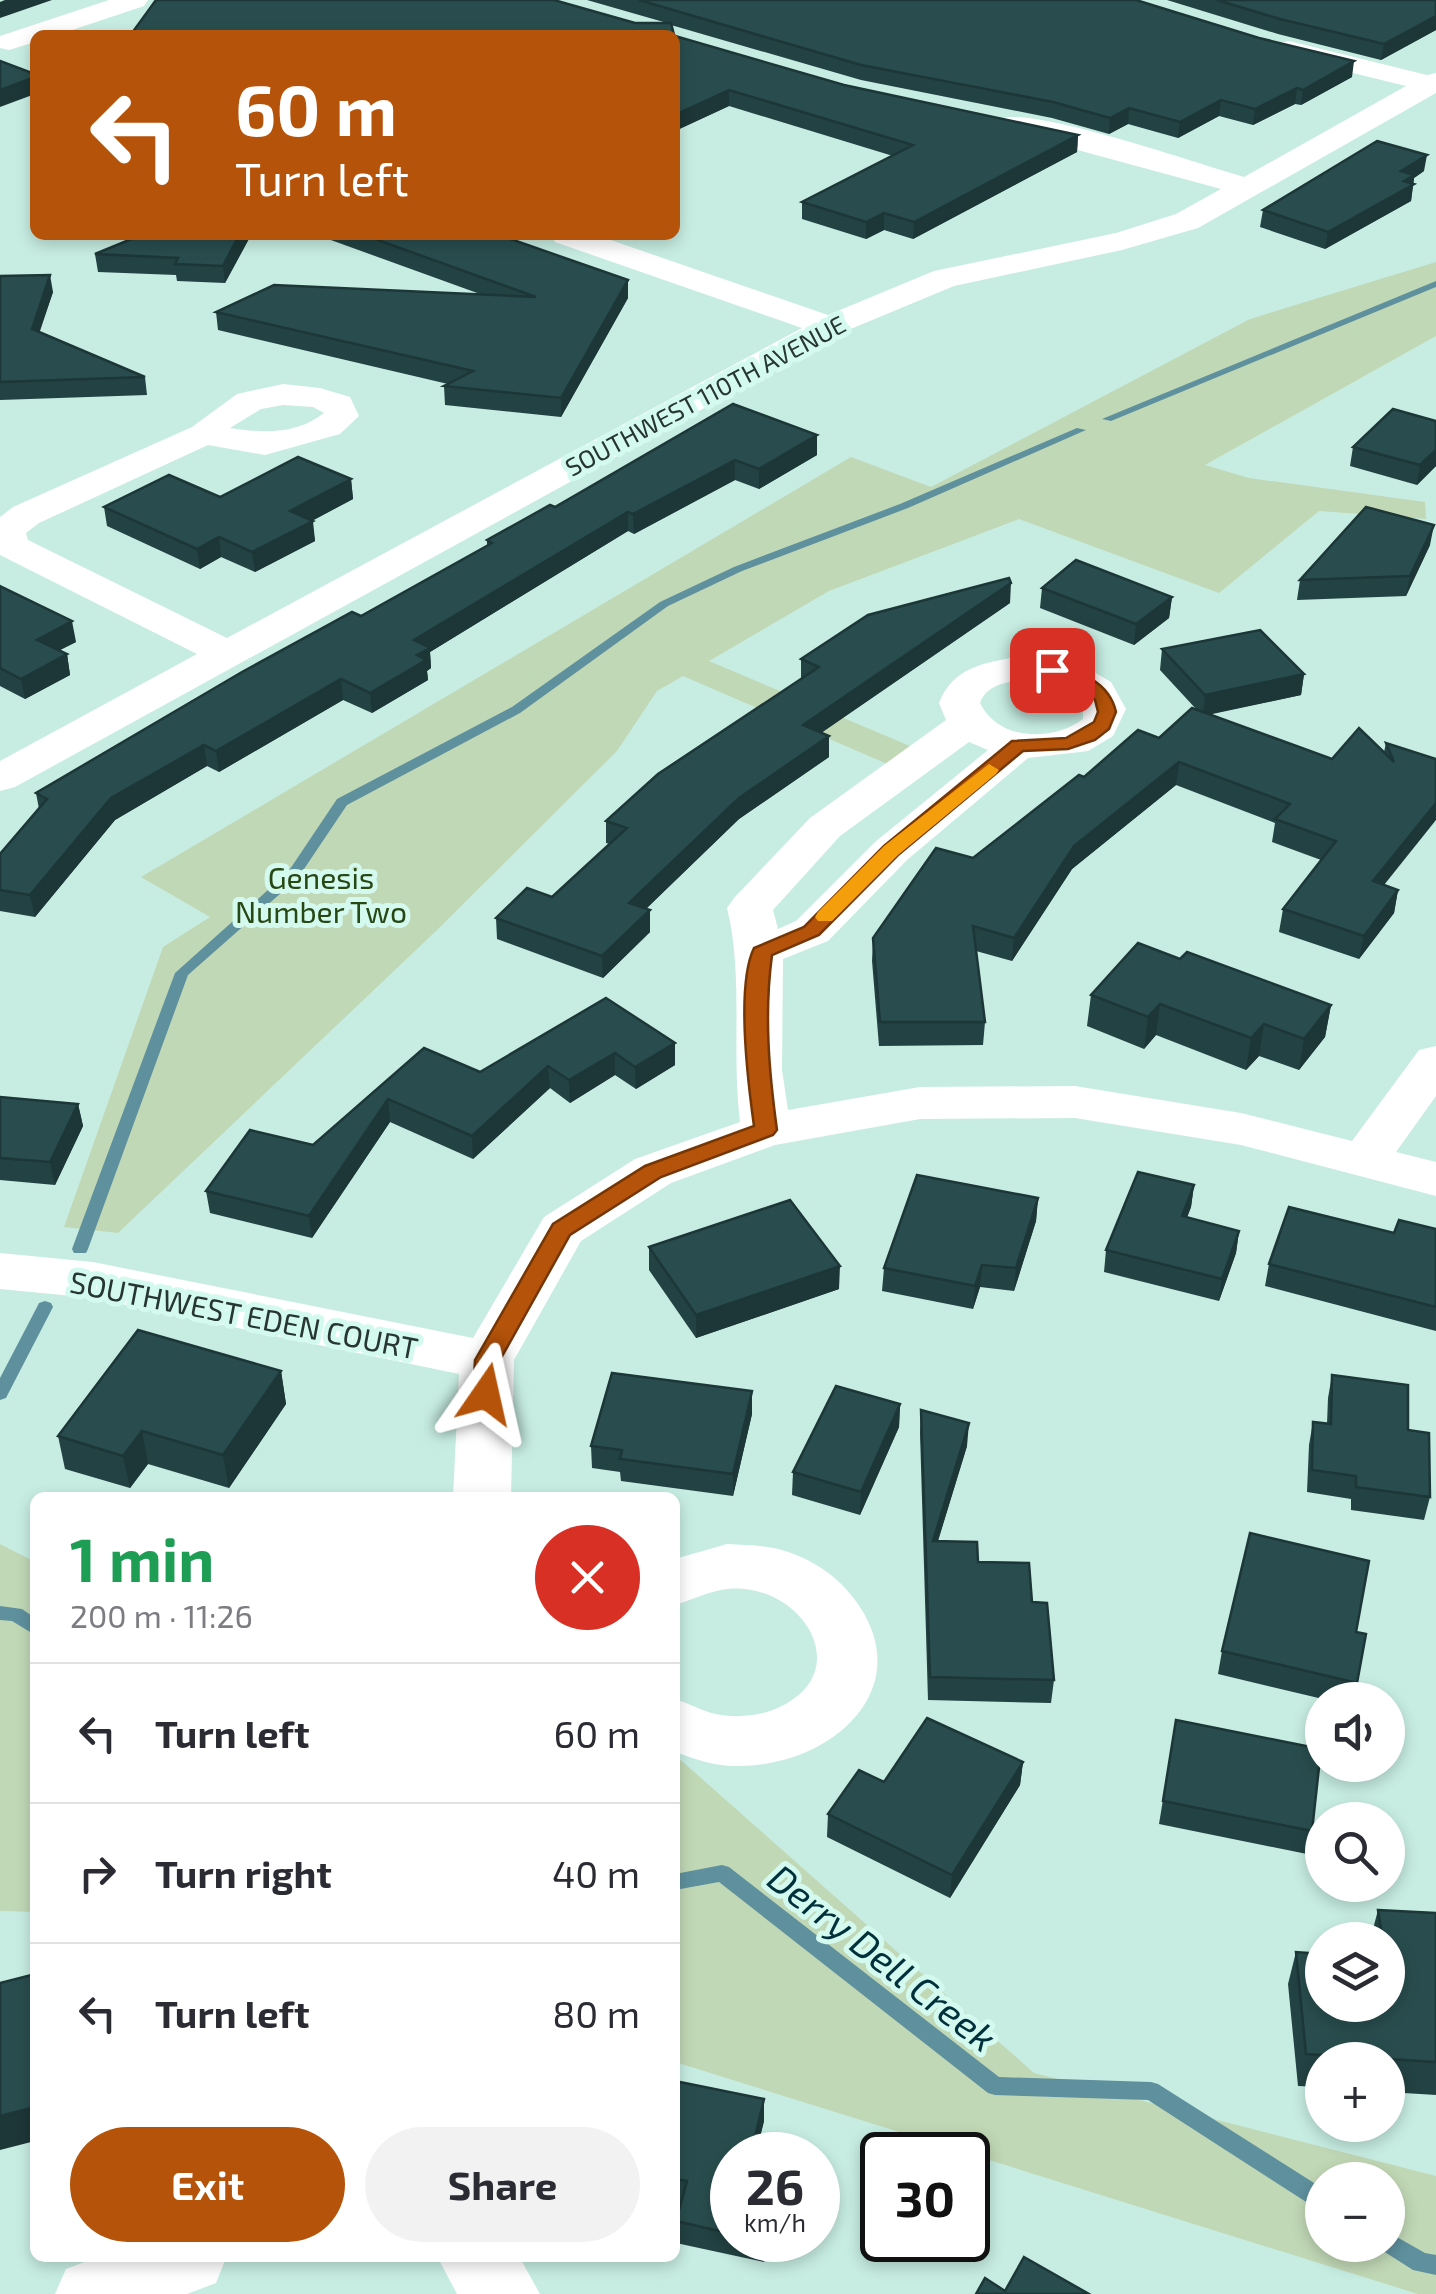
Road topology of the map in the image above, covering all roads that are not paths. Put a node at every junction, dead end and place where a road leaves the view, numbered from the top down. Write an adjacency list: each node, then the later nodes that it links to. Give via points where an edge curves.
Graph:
1 (135, 0): 2 (street)
2 (53, 30)
3 (1268, 44): 4 (street)
4 (1434, 82): 6 (street, SOUTHWEST 110TH AVENUE)
5 (982, 118): 6 (street, via 1051,131)
6 (1246, 188): 8 (street, SOUTHWEST 110TH AVENUE, via 1155,232 945,278)
7 (580, 240): 8 (street)
8 (829, 326): 10 (street, SOUTHWEST 110TH AVENUE)
9 (204, 434): 10 (street, via 6,530 12,546)
10 (228, 654): 13 (street, SOUTHWEST 110TH AVENUE)
11 (968, 724): 12 (street); 12 (street, via 958,697 966,685 1003,669 1052,670 1104,698 1102,725 1089,736); 14 (street, via 825,827 784,868 750,908)
12 (1018, 746): 14 (street, via 891,850 812,931)
13 (0, 778)
14 (762, 952): 16 (street, via 758,1070)
15 (1436, 1061): 17 (street)
16 (766, 1130): 17 (street, via 920,1103 1075,1102 1240,1129); 20 (street, via 653,1171 562,1230)
17 (1364, 1161): 18 (street)
18 (1436, 1178)
19 (0, 1272): 20 (street, SOUTHWEST EDEN COURT, via 93,1280)
20 (487, 1360): 21 (street)
21 (482, 1492)
22 (680, 1580): 23 (street, via 716,1568 765,1569 805,1584 835,1611 848,1638 850,1666 822,1715 792,1733 743,1743)
23 (680, 1727)
24 (179, 2262): 26 (street)
25 (477, 2262): 27 (street)
26 (92, 2294)
27 (503, 2294)

